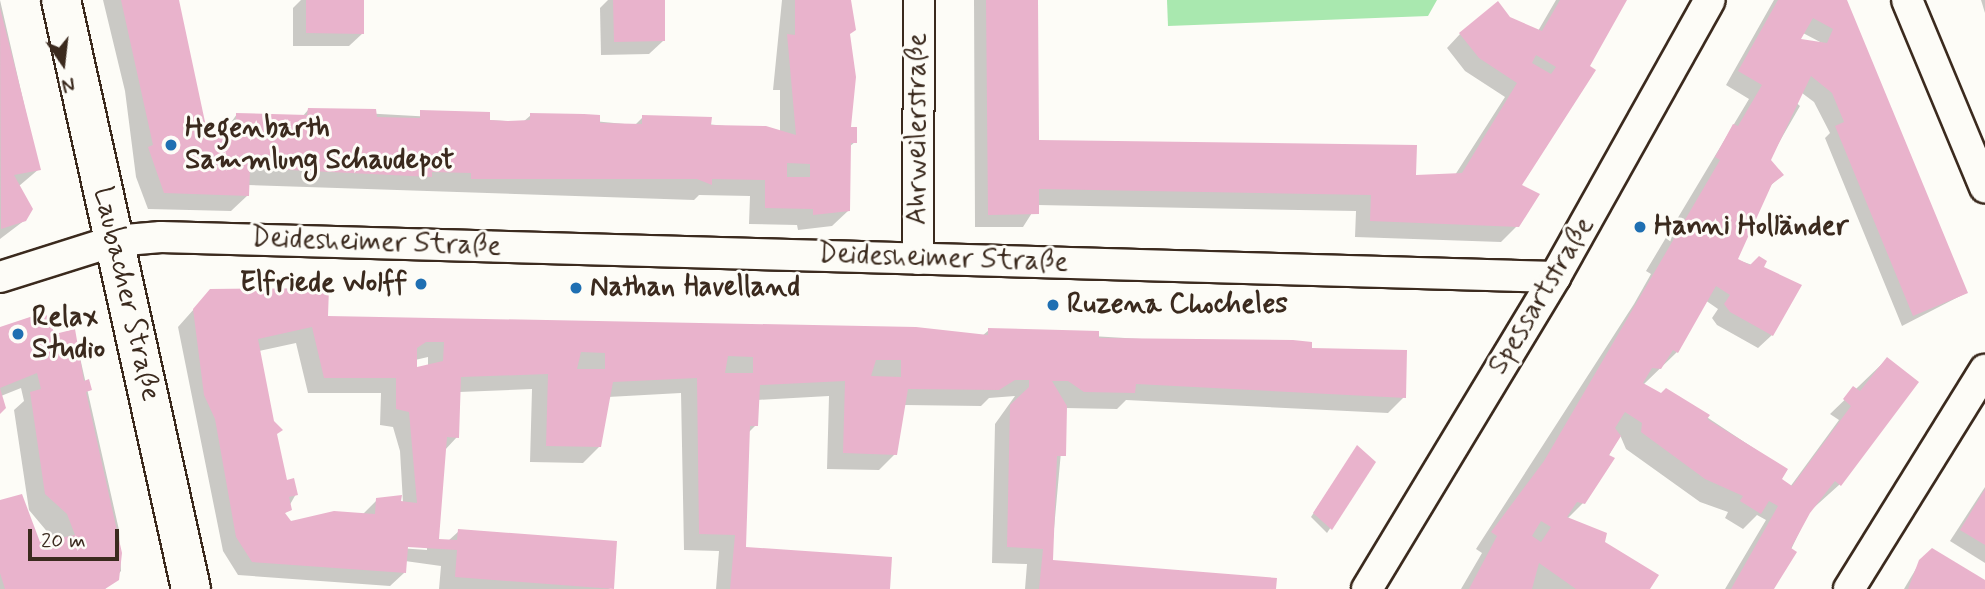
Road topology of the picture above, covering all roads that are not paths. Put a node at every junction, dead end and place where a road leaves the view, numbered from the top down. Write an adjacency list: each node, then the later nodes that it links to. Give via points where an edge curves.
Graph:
1 (61, 0): 6 (street, Laubacher Straße)
2 (919, 0): 7 (street, Ahrweilerstraße)
3 (1710, 0): 9 (street, Spessartstraße)
4 (1907, 0): 5 (street)
5 (1985, 187)
6 (114, 241): 7 (street, Deidesheimer Straße, via 161,237); 8 (street, Deidesheimer Straße); 11 (street, Laubacher Straße)
7 (918, 258): 9 (street, Deidesheimer Straße)
8 (0, 277)
9 (1555, 277): 12 (street, Spessartstraße)
10 (1985, 370): 13 (street)
11 (191, 589)
12 (1367, 589)
13 (1849, 589)

